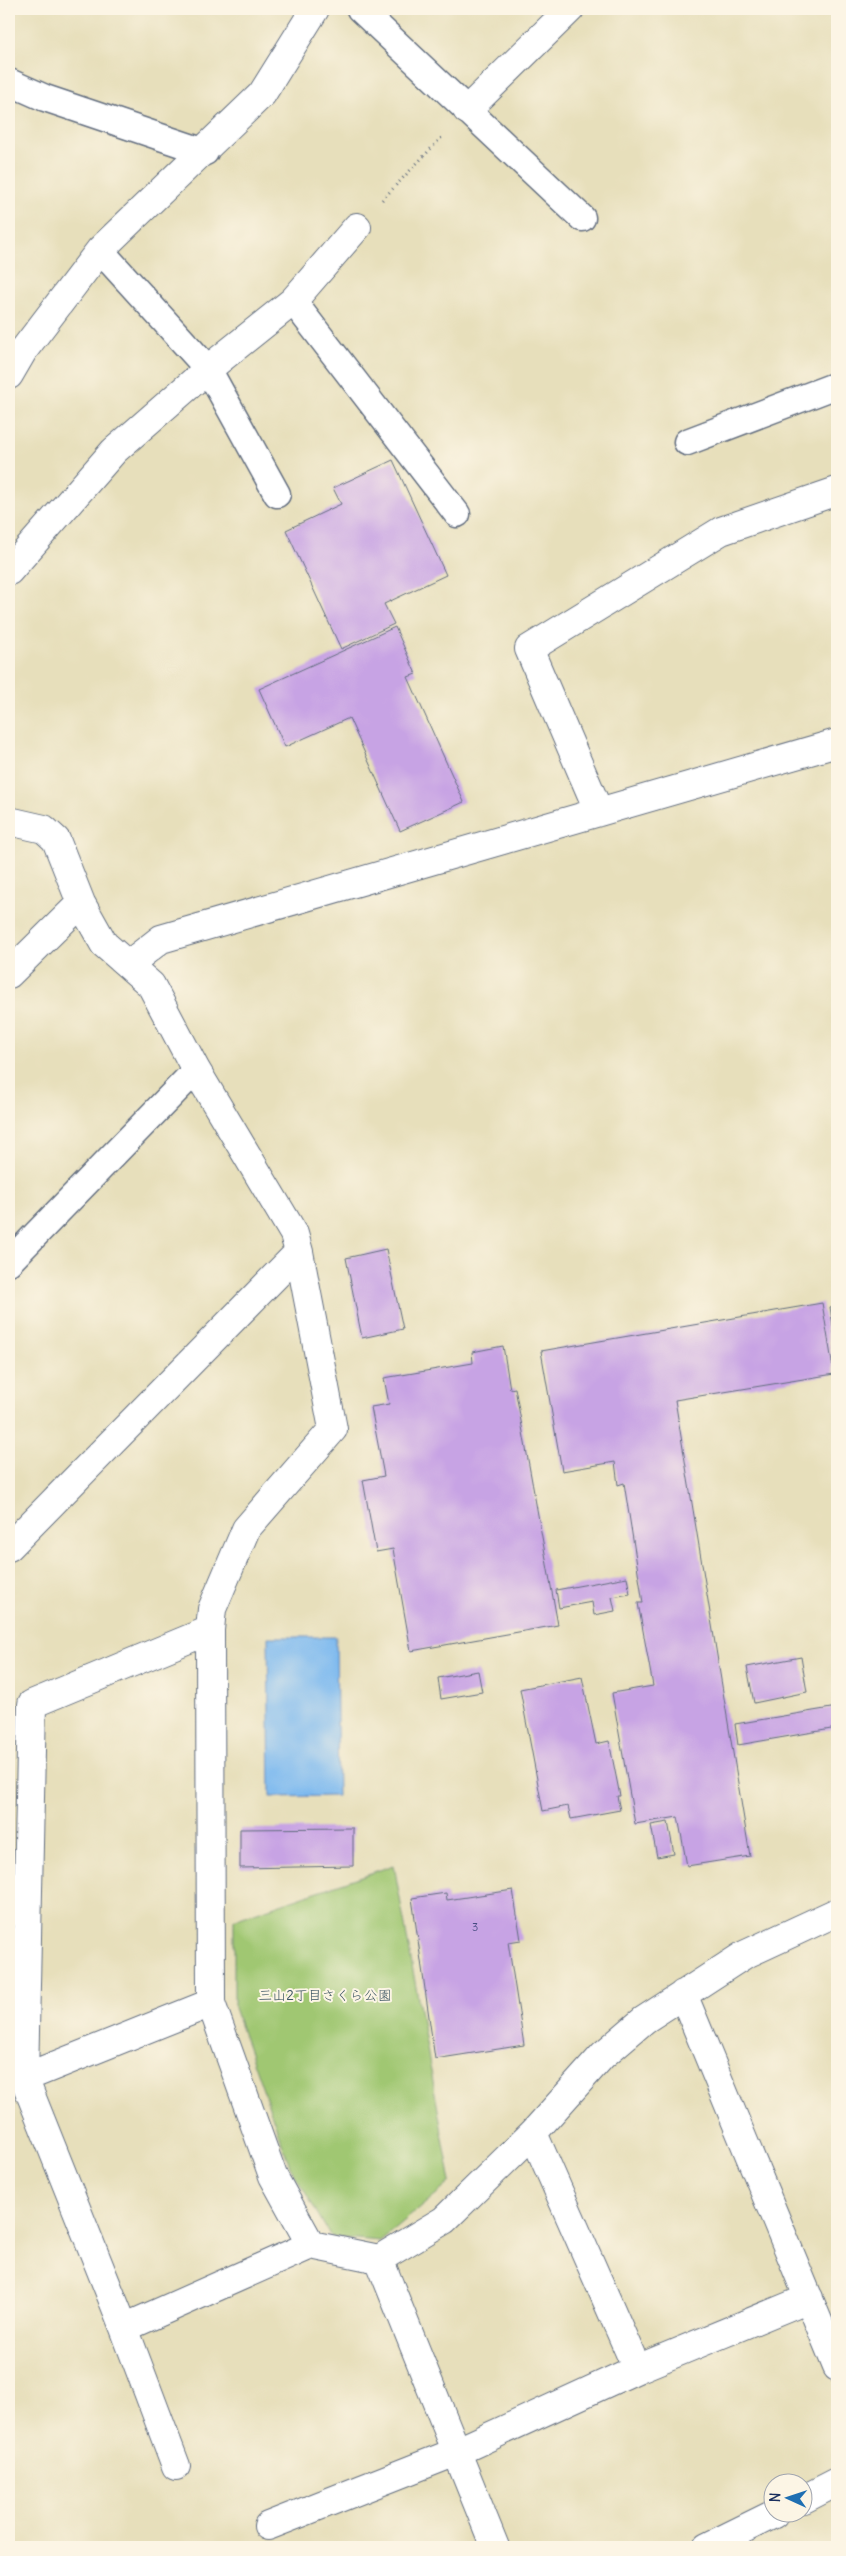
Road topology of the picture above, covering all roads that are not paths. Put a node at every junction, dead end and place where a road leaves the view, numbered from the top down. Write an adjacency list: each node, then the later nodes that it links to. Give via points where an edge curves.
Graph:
1 (315, 9): 6 (street, via 262,94)
2 (360, 9): 5 (lane)
3 (570, 9): 5 (street)
4 (9, 82): 6 (lane, via 45,98)
5 (467, 110): 7 (lane)
6 (205, 152): 9 (street)
7 (582, 218)
8 (356, 227): 10 (street)
9 (100, 250): 11 (lane); 12 (street)
10 (293, 301): 11 (street); 17 (lane)
11 (208, 369): 16 (lane); 18 (street, via 114,451)
12 (9, 374)
13 (837, 385): 14 (lane)
14 (687, 442)
15 (837, 491): 20 (street, via 721,531 529,649)
16 (277, 494)
17 (457, 514)
18 (9, 572)
19 (837, 743): 20 (street)
20 (599, 812): 23 (street, via 161,939)
21 (9, 821): 22 (street, via 44,829 56,840)
22 (81, 902): 23 (street, via 104,944); 24 (street)
23 (130, 964): 25 (street, via 151,984)
24 (9, 974)
25 (196, 1070): 26 (street, via 294,1234); 27 (lane)
26 (298, 1252): 28 (street); 29 (street, via 333,1429 246,1529 212,1610)
27 (9, 1262)
28 (9, 1547)
29 (210, 1630): 32 (street); 33 (street, via 32,1704)
30 (837, 1912): 31 (street, via 744,1955)
31 (683, 1994): 34 (street, via 644,2020 603,2055); 37 (street)
32 (211, 2003): 33 (street); 35 (street, via 273,2176)
33 (24, 2078): 38 (street)
34 (533, 2133): 36 (street, via 444,2220); 40 (street)
35 (311, 2245): 36 (street); 38 (street)
36 (379, 2259): 41 (street)
37 (809, 2298): 39 (street); 40 (street)
38 (124, 2328): 42 (street)
39 (837, 2367)
40 (637, 2369): 41 (street)
41 (456, 2452): 46 (street); 47 (street)
42 (176, 2466)
43 (837, 2482): 44 (street)
44 (814, 2494)
45 (764, 2519): 48 (street)
46 (268, 2526)
47 (495, 2547)
48 (707, 2547)

